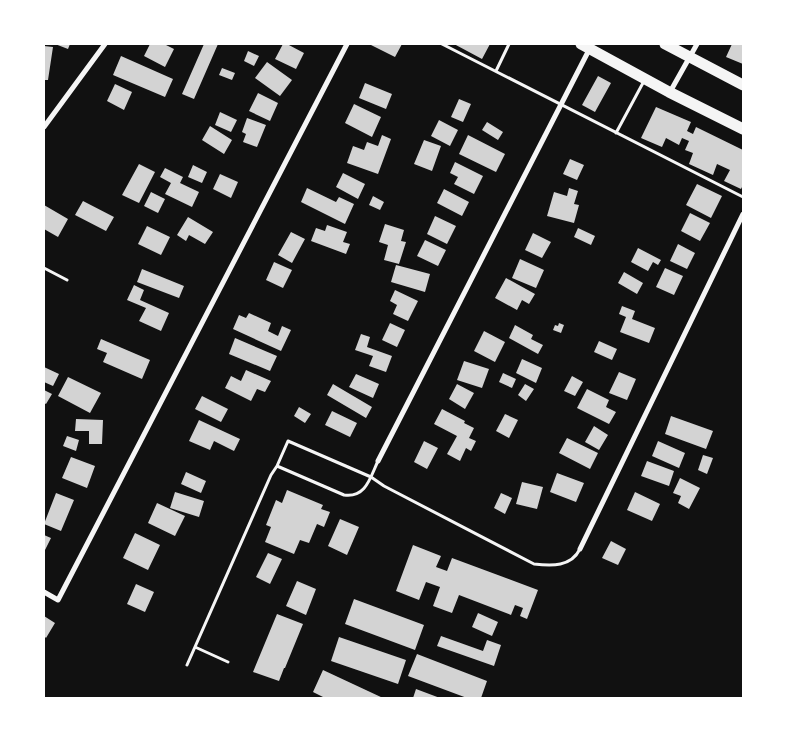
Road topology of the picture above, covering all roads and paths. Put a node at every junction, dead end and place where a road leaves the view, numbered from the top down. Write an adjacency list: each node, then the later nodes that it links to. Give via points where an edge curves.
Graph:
1 (105, 44): 14 (street)
2 (347, 44): 25 (street, via 58,600)
3 (442, 44): 9 (lane)
4 (510, 44): 9 (lane)
5 (665, 44): 8 (main road)
6 (697, 44): 8 (street)
7 (588, 45): 10 (main road); 13 (street)
8 (690, 57): 11 (main road); 12 (street)
9 (496, 71): 13 (lane)
10 (645, 79): 12 (main road); 16 (lane)
11 (743, 85)
12 (669, 92): 15 (main road)
13 (561, 105): 16 (lane); 21 (street)
14 (44, 127)
15 (743, 129)
16 (616, 133): 17 (lane)
17 (743, 197)
18 (743, 214): 24 (street)
19 (44, 268): 20 (lane)
20 (67, 280)
21 (378, 461): 23 (lane)
22 (277, 466): 23 (lane, via 344,495 353,496 366,488); 23 (lane, via 288,441); 26 (lane)
23 (371, 477): 24 (lane, via 534,564 562,564)
24 (580, 549)
25 (44, 592)
26 (195, 647): 27 (lane); 28 (lane)
27 (228, 662)
28 (187, 664)

